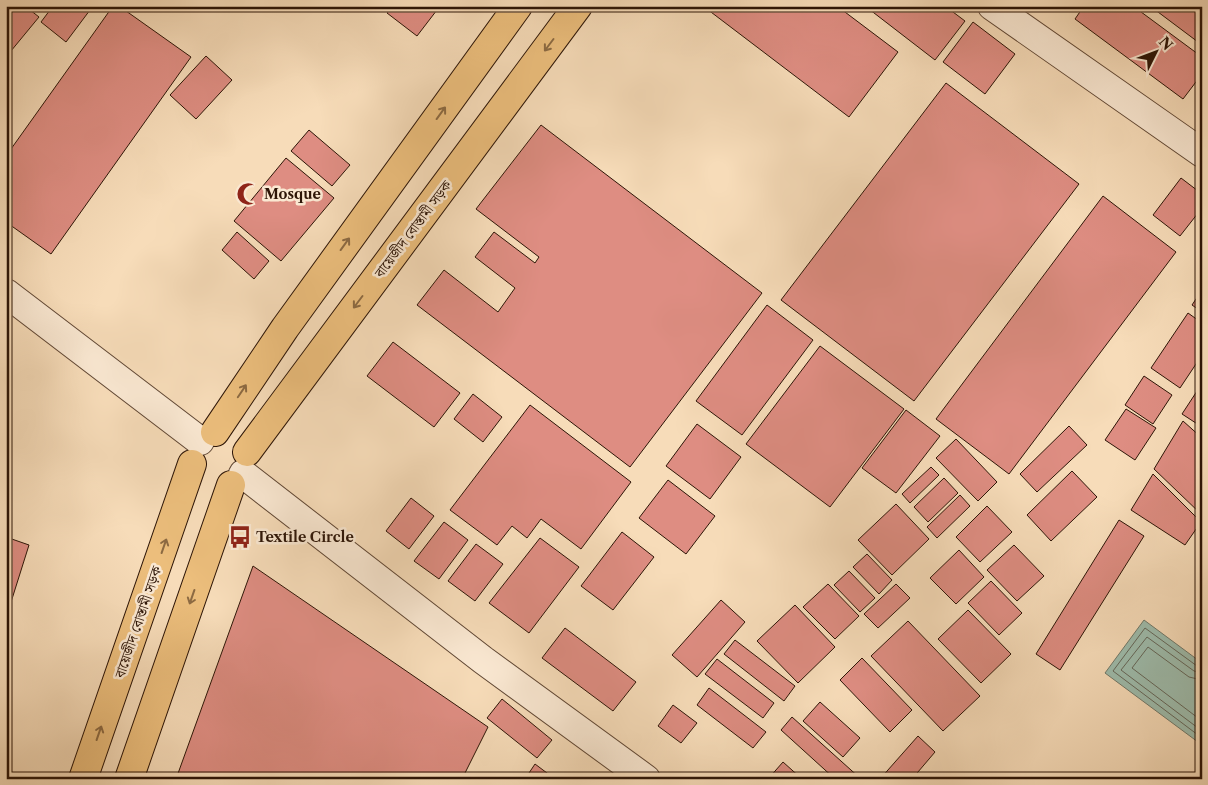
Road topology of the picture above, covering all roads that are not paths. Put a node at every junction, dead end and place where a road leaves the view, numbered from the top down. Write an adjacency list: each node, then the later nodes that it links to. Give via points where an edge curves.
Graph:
1 (518, 6): 6 (main road, বায়েজীদ বোস্তামী সড়ক, one-way to 1)
2 (578, 6): 7 (main road, বায়েজীদ বোস্তামী সড়ক, one-way to 7)
3 (992, 6): 4 (street)
4 (1202, 153)
5 (6, 293): 6 (street)
6 (202, 446): 7 (main road, via 235,436 242,443); 7 (main road, via 198,477 209,486 224,488); 8 (main road, বায়েজীদ বোস্তামী সড়ক, one-way to 6)
7 (240, 470): 9 (main road, বায়েজীদ বোস্তামী সড়ক, one-way to 9); 10 (street, via 483,660)
8 (83, 779)
9 (129, 779)
10 (646, 779)

